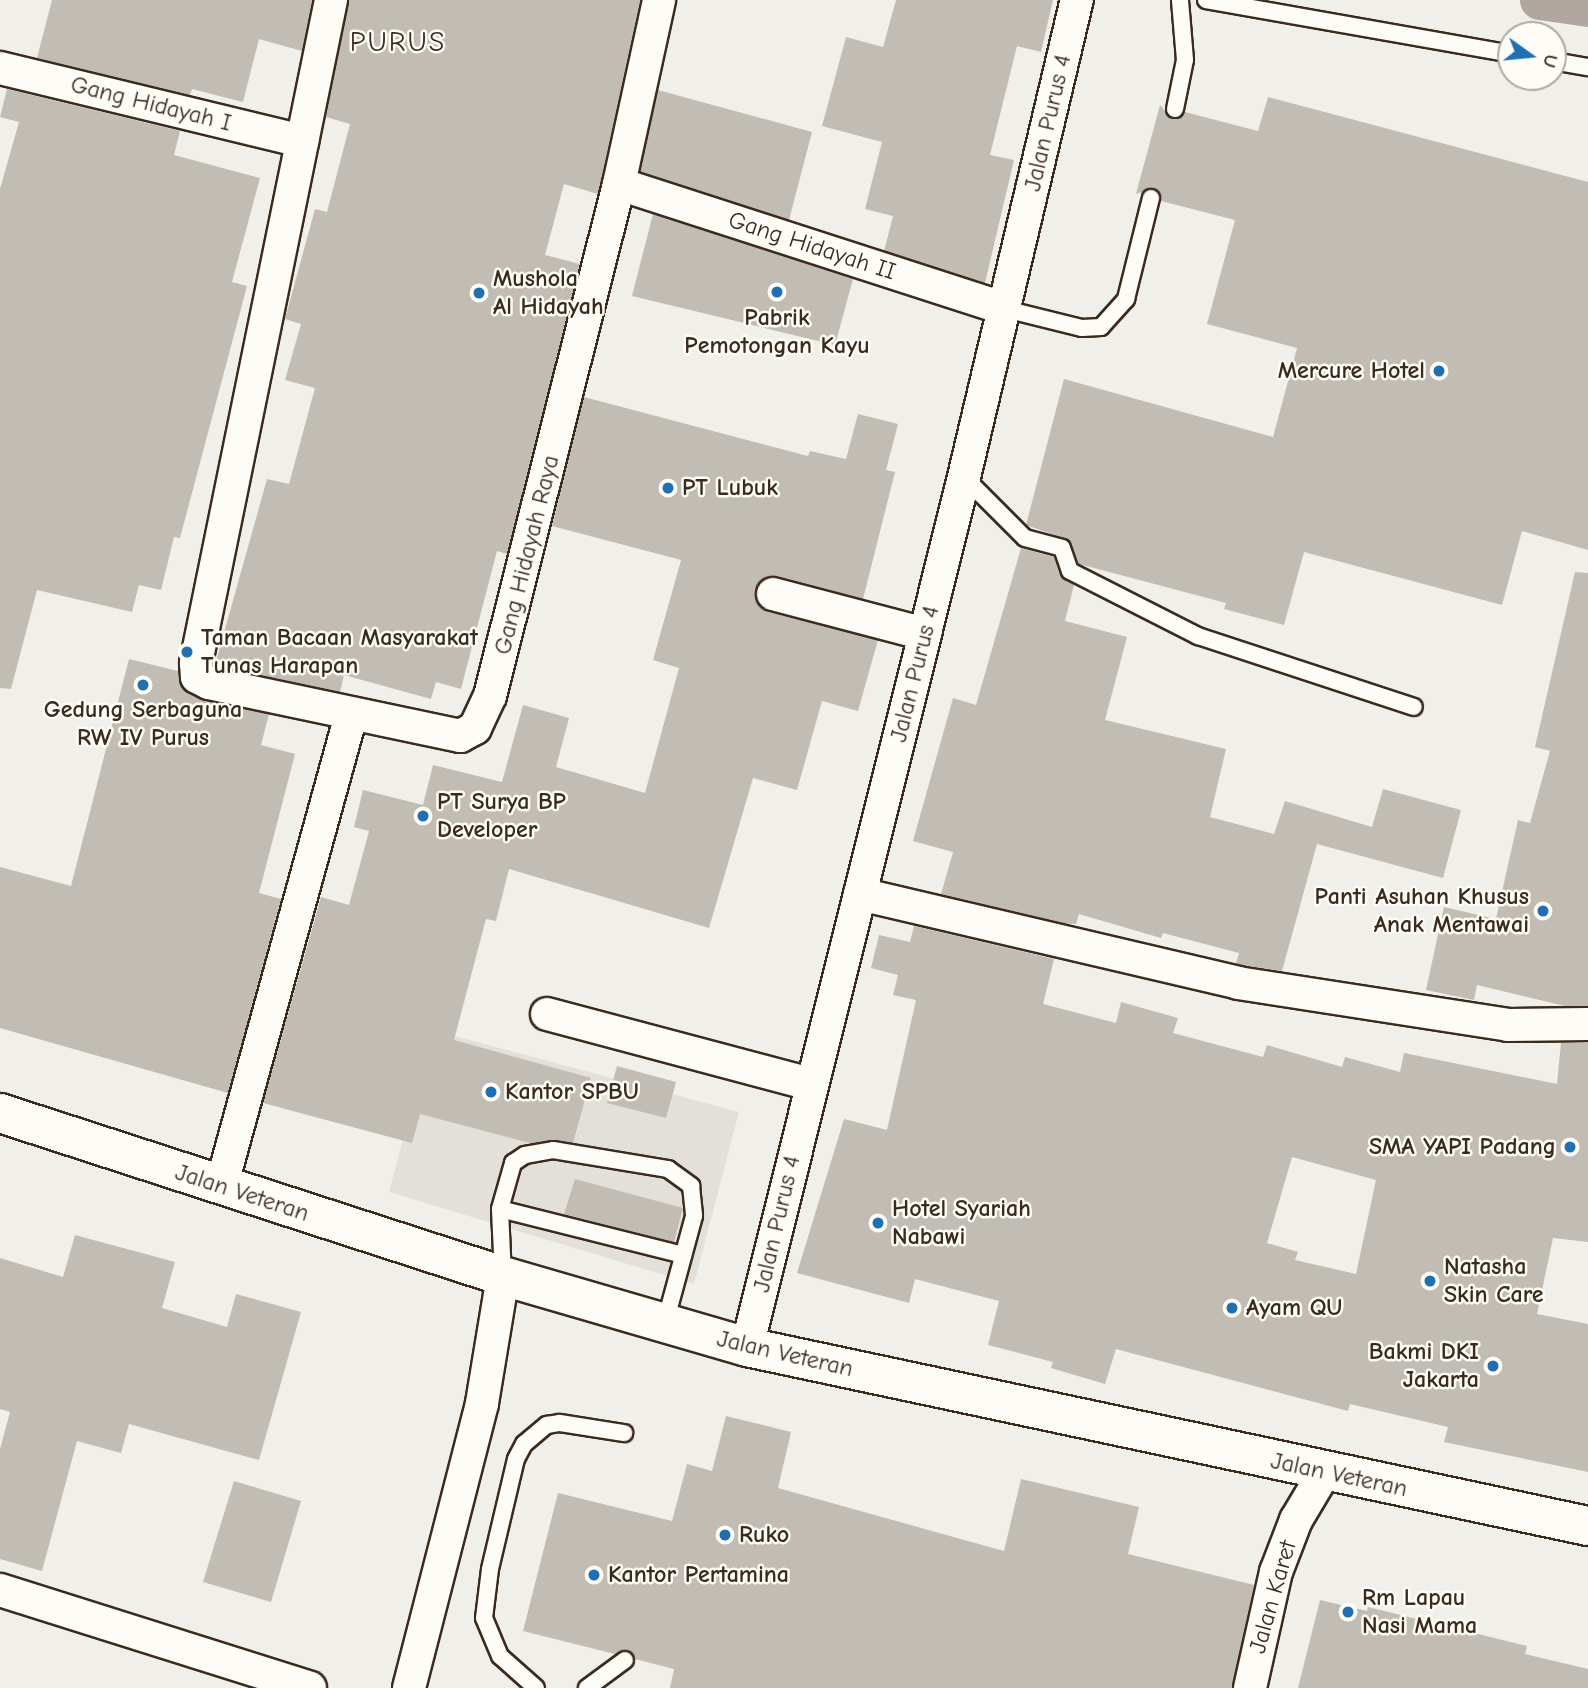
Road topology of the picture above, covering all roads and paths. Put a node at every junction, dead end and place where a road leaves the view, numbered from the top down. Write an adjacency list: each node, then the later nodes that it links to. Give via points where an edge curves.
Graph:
1 (331, 0): 11 (street, Gang Hidayah Raya)
2 (659, 0): 12 (street, Gang Hidayah Raya)
3 (1077, 0): 14 (street, Jalan Purus 4)
4 (1180, 0): 10 (lane, via 1185,60)
5 (1206, 0): 6 (lane)
6 (1497, 52)
7 (1567, 63): 8 (lane)
8 (1588, 67)
9 (0, 68): 11 (street, Gang Hidayah I)
10 (1175, 109)
11 (302, 141): 19 (street, Gang Hidayah Raya, via 198,650 197,677)
12 (619, 184): 14 (street, Gang Hidayah II); 19 (street, Gang Hidayah Raya, via 501,657 475,727 460,736)
13 (1151, 198): 14 (lane, via 1126,299 1101,327 1083,328)
14 (1004, 309): 15 (street, Jalan Purus 4)
15 (964, 477): 17 (street, Jalan Purus 4); 18 (lane, via 1025,538 1062,548 1070,571 1198,636)
16 (773, 594): 17 (street)
17 (925, 634): 20 (street, Jalan Purus 4)
18 (1414, 707)
19 (351, 714): 25 (street)
20 (860, 894): 22 (street, via 1238,983 1508,1025); 23 (street, Jalan Purus 4)
21 (547, 1014): 23 (street)
22 (1588, 1024)
23 (810, 1084): 30 (street, Jalan Purus 4)
24 (0, 1113): 25 (main road, Jalan Veteran)
25 (221, 1186): 28 (main road, Jalan Veteran)
26 (500, 1209): 27 (lane); 27 (lane, via 513,1163 525,1155 554,1150 668,1169 691,1186 694,1216); 28 (lane)
27 (683, 1255): 29 (lane)
28 (503, 1276): 29 (main road, Jalan Veteran); 37 (street, via 482,1404)
29 (665, 1323): 30 (main road, Jalan Veteran)
30 (747, 1347): 32 (main road, Jalan Veteran)
31 (624, 1433): 38 (lane, via 560,1423 547,1426 524,1444 516,1459 490,1569 484,1618 500,1656)
32 (1324, 1473): 33 (main road, Jalan Veteran); 40 (street, Jalan Karet, via 1296,1520 1276,1572)
33 (1588, 1526)
34 (0, 1590): 36 (street)
35 (625, 1660): 39 (lane)
36 (310, 1688)
37 (409, 1688)
38 (536, 1688)
39 (587, 1688)
40 (1250, 1688)

